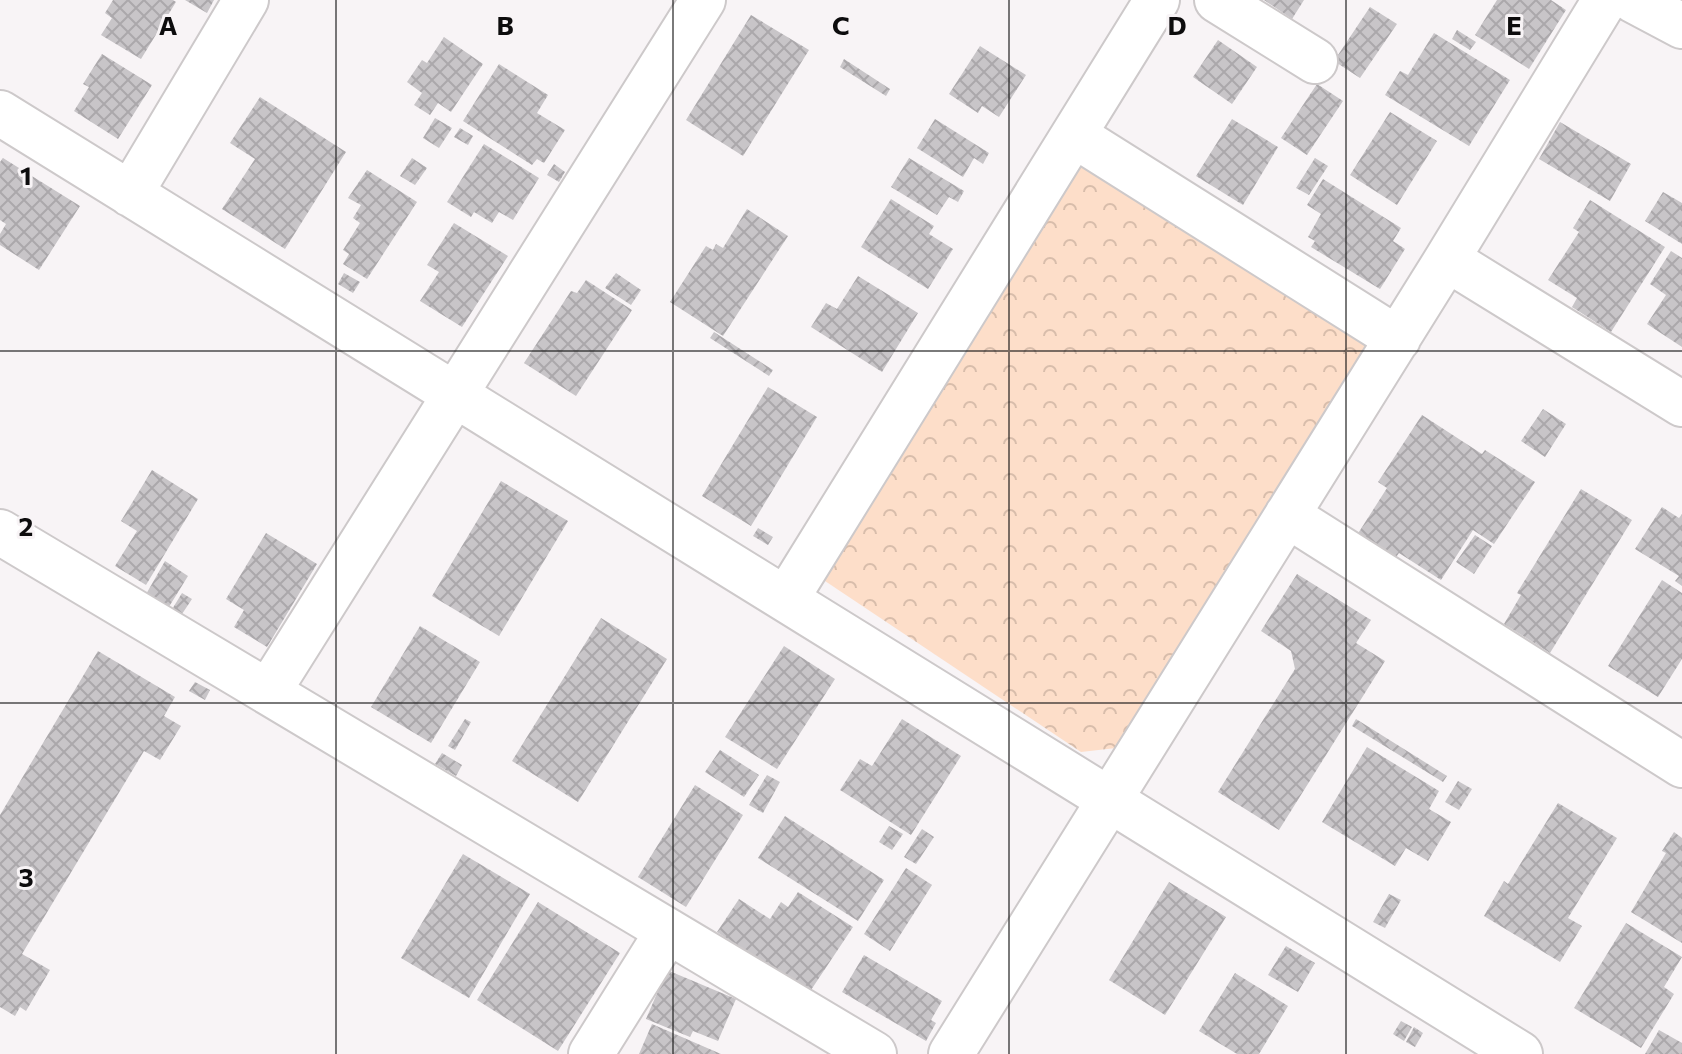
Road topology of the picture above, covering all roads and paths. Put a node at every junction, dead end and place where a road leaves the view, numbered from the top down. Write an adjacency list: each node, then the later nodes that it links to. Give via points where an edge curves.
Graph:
1 (246, 0): 11 (street)
2 (703, 0): 14 (street)
3 (1157, 0): 10 (street)
4 (1217, 0): 8 (street)
5 (1605, 0): 12 (street)
6 (1633, 0): 7 (street)
7 (1682, 26)
8 (1315, 61)
9 (0, 113): 11 (street)
10 (1074, 135): 13 (street); 18 (street)
11 (130, 194): 14 (street)
12 (1447, 259): 13 (street); 15 (street)
13 (1398, 339): 16 (street)
14 (455, 395): 18 (street); 19 (street)
15 (1682, 404)
16 (1287, 515): 20 (street); 21 (street)
17 (0, 532): 19 (street)
18 (786, 599): 21 (street)
19 (268, 692): 22 (street)
20 (1682, 765)
21 (1110, 800): 25 (street); 26 (street)
22 (668, 931): 23 (street); 24 (street)
23 (591, 1054)
24 (874, 1054)
25 (951, 1054)
26 (1520, 1054)

